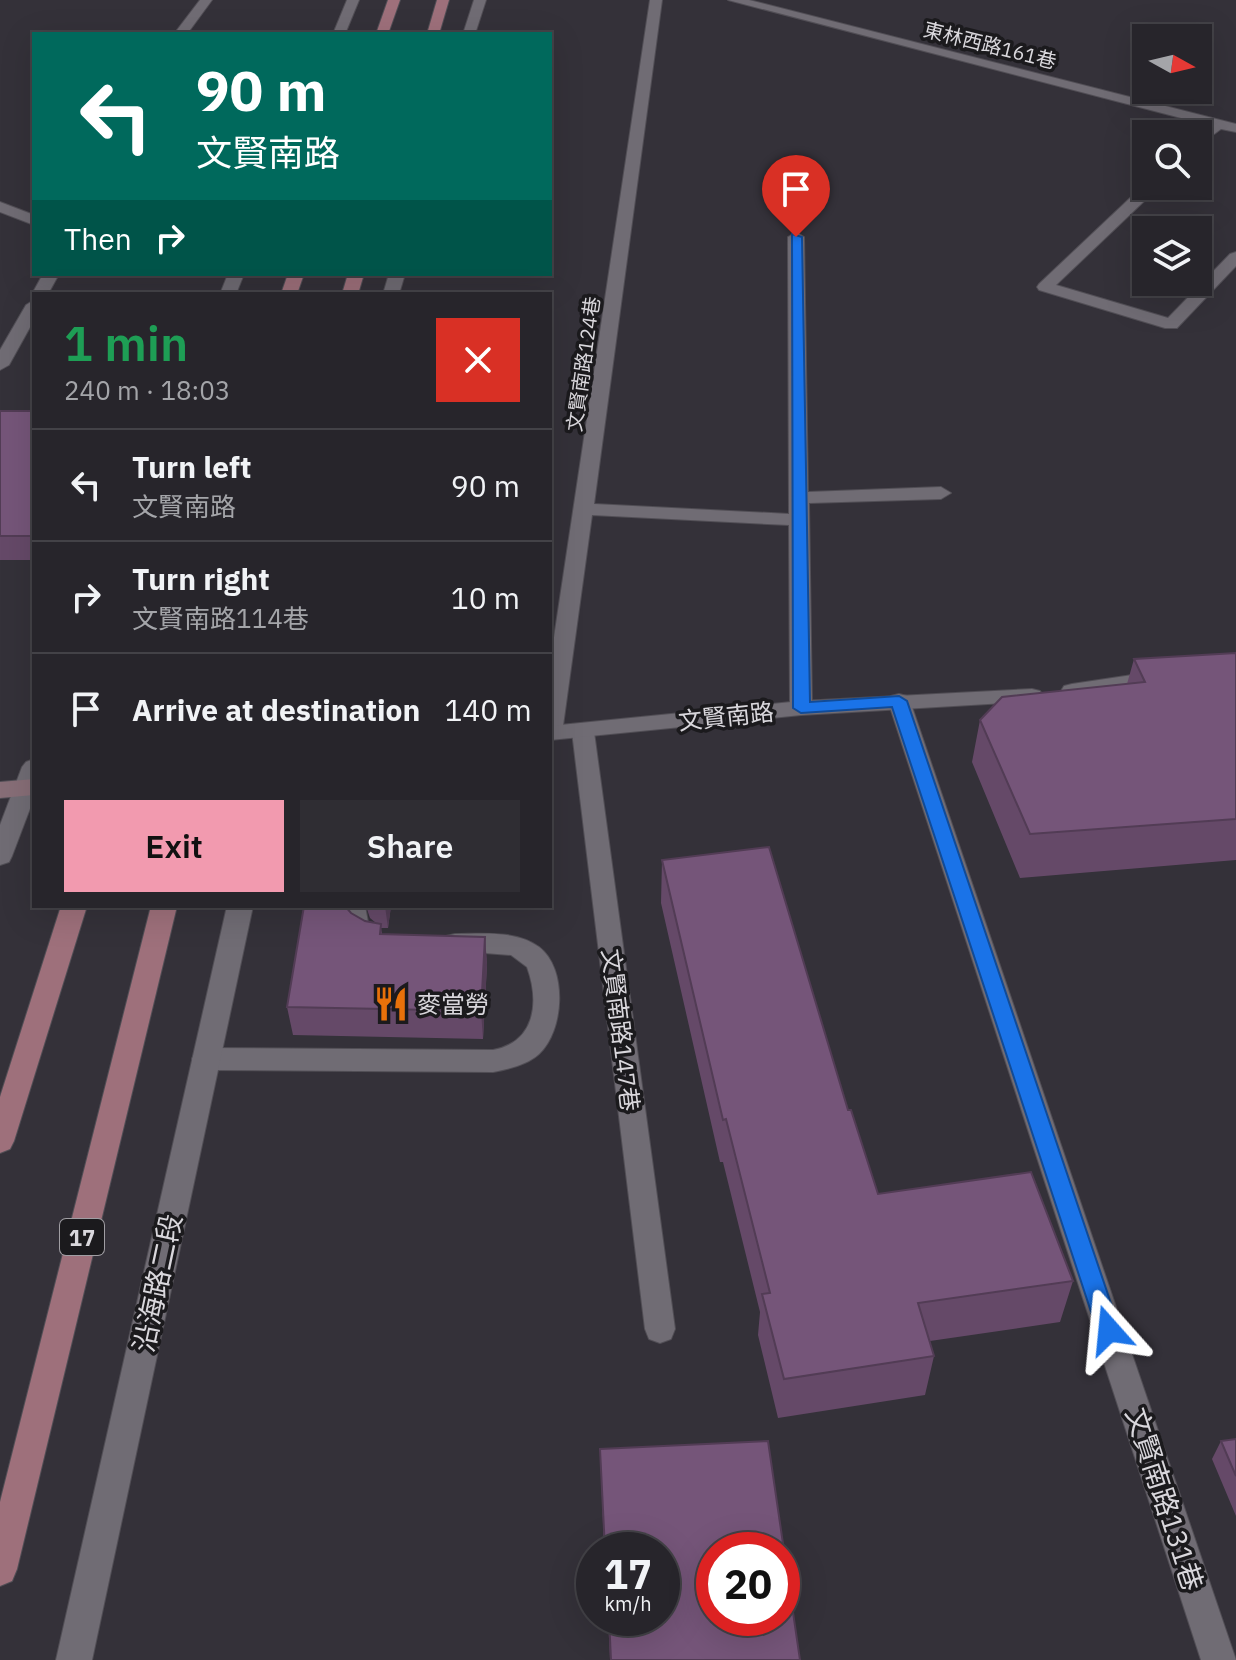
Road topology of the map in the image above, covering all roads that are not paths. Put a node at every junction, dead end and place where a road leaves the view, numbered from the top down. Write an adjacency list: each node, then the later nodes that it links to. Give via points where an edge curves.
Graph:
1 (206, 0): 8 (street)
2 (353, 0): 9 (street)
3 (394, 0): 10 (main road)
4 (443, 0): 11 (main road)
5 (480, 0): 12 (street)
6 (656, 0): 25 (street, 文賢南路124巷)
7 (734, 0): 13 (street, 東林西路161巷)
8 (182, 32)
9 (340, 32)
10 (383, 32)
11 (434, 32)
12 (470, 32)
13 (1218, 124): 14 (street, 東林西路161巷); 15 (street)
14 (1236, 128)
15 (1212, 129)
16 (1137, 200): 20 (street, via 1045,287 1171,324)
17 (0, 207): 18 (street)
18 (32, 219)
19 (796, 237): 24 (street)
20 (1236, 257)
21 (32, 309): 22 (street)
22 (0, 365)
23 (941, 493): 24 (street)
24 (798, 498): 26 (street)
25 (584, 509): 26 (street); 30 (street, 文賢南路124巷)
26 (798, 520): 29 (street)
27 (1182, 675): 28 (street, 文賢南路, via 1043,695)
28 (899, 701): 29 (street, 文賢南路); 47 (street, 文賢南路131巷)
29 (801, 708): 31 (street, 文賢南路)
30 (552, 726)
31 (583, 732): 32 (street, 文賢南路); 44 (street, 文賢南路147巷)
32 (552, 733)
33 (31, 781): 34 (street); 35 (street)
34 (0, 790)
35 (0, 856)
36 (73, 908): 43 (main road)
37 (164, 908): 45 (main road, 17)
38 (240, 908): 42 (street, 沿海路二段)
39 (352, 908): 40 (street, via 362,932)
40 (391, 942)
41 (428, 942): 42 (street, via 501,944 530,954 544,974 546,1012 532,1044 516,1056 493,1061)
42 (206, 1059): 46 (street, 沿海路二段)
43 (0, 1141)
44 (660, 1329)
45 (0, 1569)
46 (74, 1660)
47 (1219, 1660)

